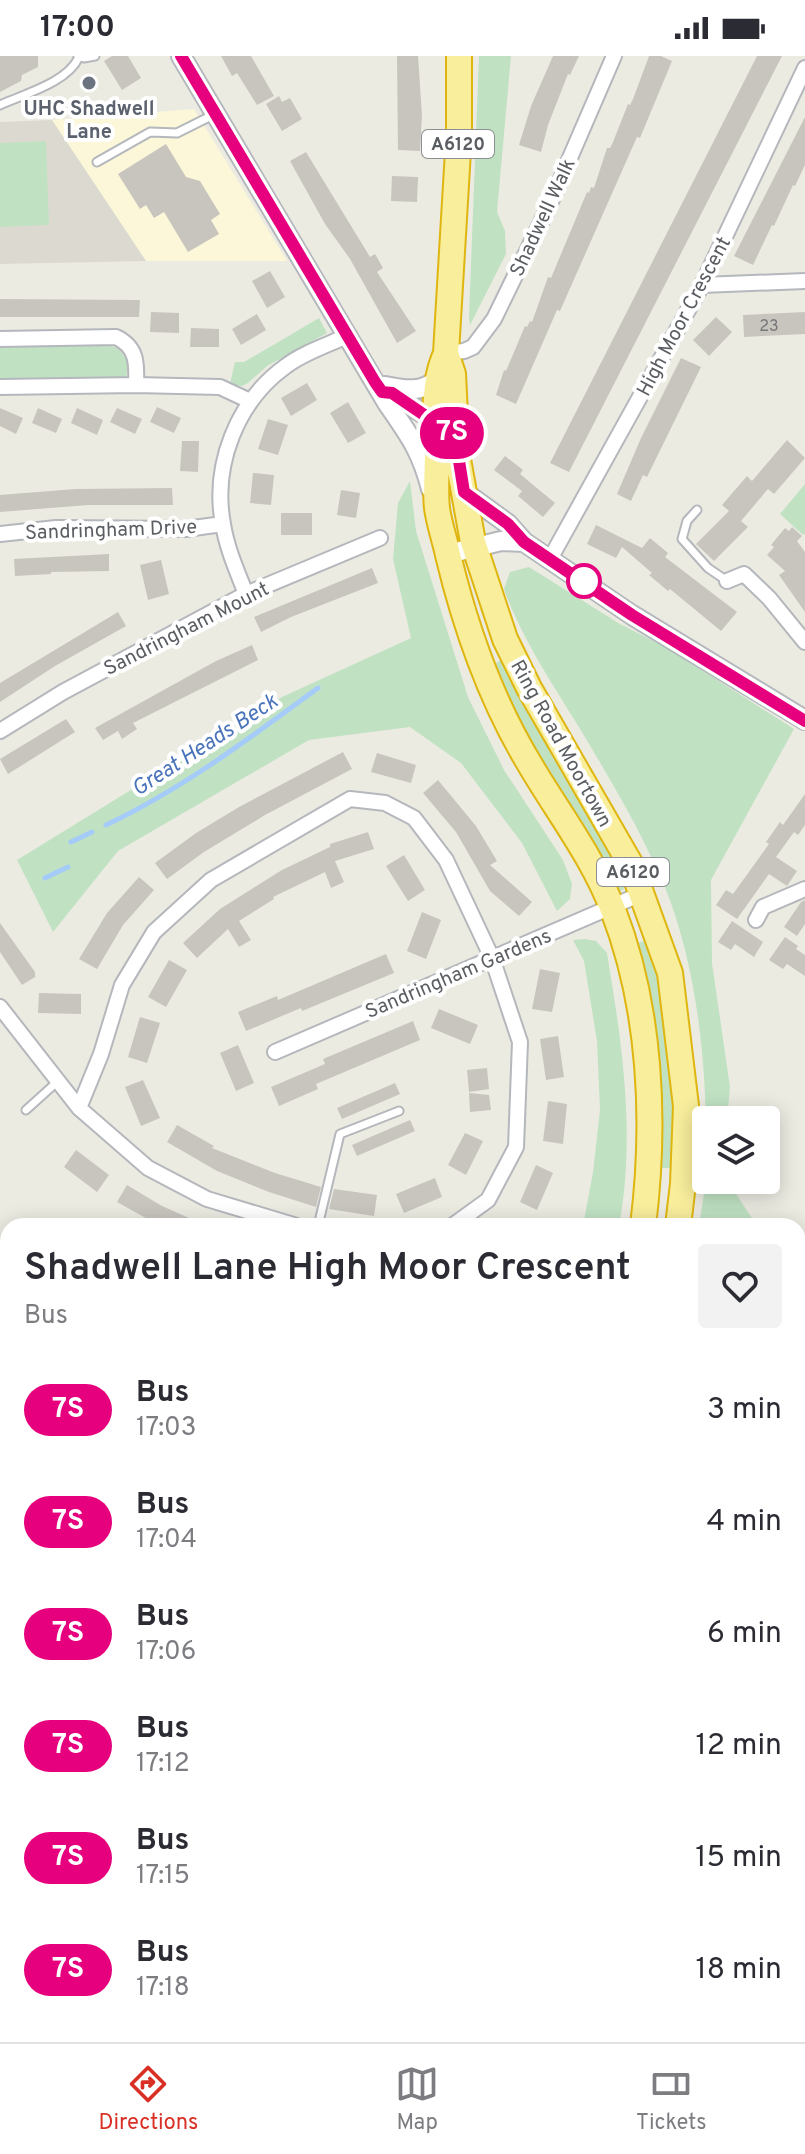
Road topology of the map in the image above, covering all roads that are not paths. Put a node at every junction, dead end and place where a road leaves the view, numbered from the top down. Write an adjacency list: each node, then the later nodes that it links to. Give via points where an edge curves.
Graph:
1 (78, 56): 2 (lane); 7 (lane, via 70,71)
2 (95, 56)
3 (181, 56): 8 (street)
4 (459, 56): 14 (highway, Ring Road Moortown / A6120)
5 (614, 56): 14 (street, Shadwell Walk, via 494,319 473,347)
6 (805, 68): 11 (street, High Moor Crescent)
7 (0, 105)
8 (215, 114): 9 (lane, via 177,133 150,132); 12 (street)
9 (97, 162)
10 (805, 281): 11 (street)
11 (702, 285): 30 (street, High Moor Crescent)
12 (347, 336): 18 (street); 19 (street, via 288,364)
13 (0, 339): 16 (street, via 116,337 136,357)
14 (446, 353): 15 (highway, Ring Road Moortown / A6120); 20 (highway, Ring Road Moortown / A6120, via 453,374)
15 (437, 379): 18 (street, via 430,386 407,390); 20 (highway, Ring Road Moortown / A6120)
16 (136, 385): 17 (street); 19 (street, via 220,387)
17 (0, 387)
18 (379, 387): 20 (street); 22 (street, via 419,450)
19 (250, 401): 24 (street, via 227,450 220,502)
20 (446, 430): 21 (highway, Ring Road Moortown / A6120); 22 (highway, Ring Road Moortown / A6120)
21 (464, 492): 27 (street); 28 (highway, Ring Road Moortown / A6120)
22 (437, 508): 29 (highway, Ring Road Moortown / A6120)
23 (697, 510): 31 (lane, via 682,539)
24 (223, 524): 25 (street, Sandringham Drive); 32 (street)
25 (0, 534)
26 (380, 538): 32 (street, Sandringham Mount)
27 (524, 542): 28 (street); 30 (street)
28 (474, 547): 29 (street); 37 (highway, Ring Road Moortown / A6120, via 505,639 631,865)
29 (448, 554): 38 (highway, Ring Road Moortown / A6120, via 508,724)
30 (550, 559): 34 (street)
31 (727, 581): 33 (street, via 744,574)
32 (246, 594): 35 (street, Sandringham Mount)
33 (805, 642)
34 (805, 720)
35 (0, 731)
36 (805, 889): 39 (street, via 763,907)
37 (641, 894): 38 (street, Sandringham Gardens); 51 (highway, Ring Road Moortown / A6120, via 670,973 678,1027 686,1106)
38 (613, 908): 40 (street, Sandringham Gardens); 50 (highway, Ring Road Moortown / A6120, via 627,951 645,1054 649,1181)
39 (756, 920)
40 (492, 958): 42 (street, Sandringham Gardens); 44 (street, via 446,860 414,818 385,803 350,799 211,880 154,932 122,985); 49 (street, via 520,1042 516,1147 488,1200)
41 (0, 1007): 43 (street)
42 (275, 1052)
43 (57, 1082): 44 (street); 45 (lane)
44 (79, 1108): 47 (street, via 148,1168 207,1199)
45 (26, 1110)
46 (399, 1111): 48 (lane, via 340,1134)
47 (270, 1218)
48 (320, 1218)
49 (463, 1218)
50 (644, 1218)
51 (679, 1218)

